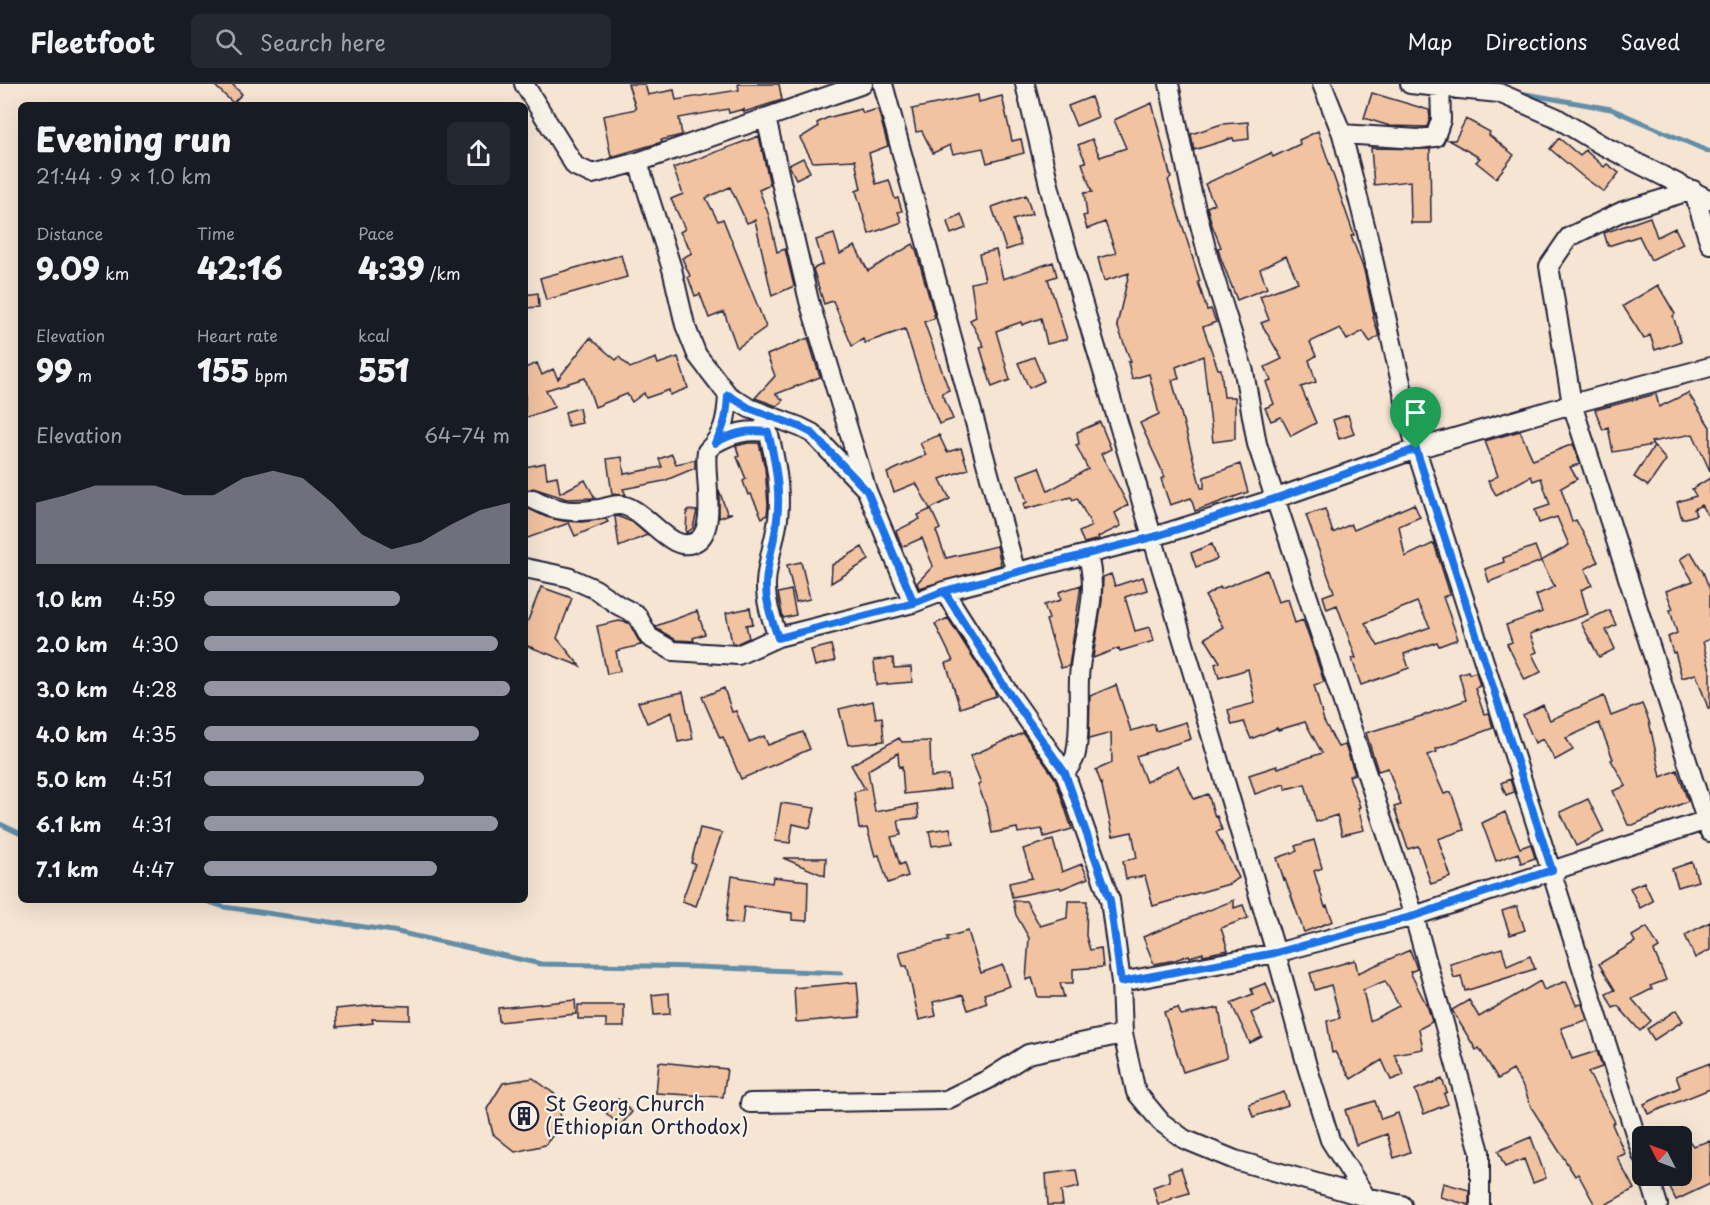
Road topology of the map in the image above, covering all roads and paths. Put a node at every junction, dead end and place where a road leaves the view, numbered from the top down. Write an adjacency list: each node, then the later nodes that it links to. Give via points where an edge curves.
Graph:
1 (524, 84): 11 (street, via 575,166 592,174)
2 (863, 84): 9 (street)
3 (883, 84): 28 (street)
4 (1025, 84): 25 (street, via 1055,210)
5 (1170, 84): 24 (street, via 1209,260 1244,372 1257,444)
6 (1322, 84): 10 (street)
7 (1410, 84): 8 (street)
8 (1440, 86): 10 (street, via 1441,120 1435,137); 12 (street, via 1499,93 1555,117)
9 (766, 118): 11 (street); 22 (street, via 809,301)
10 (1342, 134): 21 (street)
11 (638, 162): 16 (street, via 685,325 697,355)
12 (1693, 190): 13 (street); 14 (street); 17 (street, via 1623,211 1569,237 1549,266)
13 (1710, 200)
14 (1710, 244)
15 (1710, 367): 17 (street)
16 (728, 395): 18 (street); 20 (street, via 727,416)
17 (1572, 404): 21 (street); 33 (street)
18 (763, 414): 19 (street); 22 (street, via 812,433)
19 (768, 432): 20 (street, via 747,430); 31 (street, via 774,452 778,518 766,584 768,607)
20 (715, 443): 23 (street, via 707,452 709,505 705,532 698,541 685,544 672,540 636,511 617,504 588,511 564,510)
21 (1416, 449): 24 (street); 34 (street)
22 (867, 491): 30 (street)
23 (533, 499)
24 (1274, 499): 25 (street); 35 (street)
25 (1153, 537): 26 (street); 36 (street)
26 (1087, 554): 28 (street); 32 (street, via 1092,568 1092,599 1079,676 1076,756)
27 (528, 569): 31 (street, via 568,577 595,589 637,615 649,637 673,651 738,655)
28 (1016, 573): 29 (street)
29 (944, 591): 30 (street); 32 (street)
30 (914, 603): 31 (street)
31 (778, 638)
32 (1065, 773): 37 (street, via 1110,900)
33 (1709, 824): 34 (street)
34 (1552, 870): 35 (street); 40 (street)
35 (1414, 916): 36 (street); 45 (street, via 1480,1152)
36 (1275, 953): 37 (street); 42 (street, via 1330,1140)
37 (1121, 982): 38 (street)
38 (1123, 1034): 39 (street, via 1028,1054 946,1100); 43 (street, via 1136,1092 1161,1122 1184,1139)
39 (750, 1103)
40 (1633, 1126)
41 (1652, 1186): 46 (street)
42 (1366, 1197): 43 (street); 44 (street)
43 (1346, 1198)
44 (1402, 1205)
45 (1480, 1205)
46 (1659, 1205)

